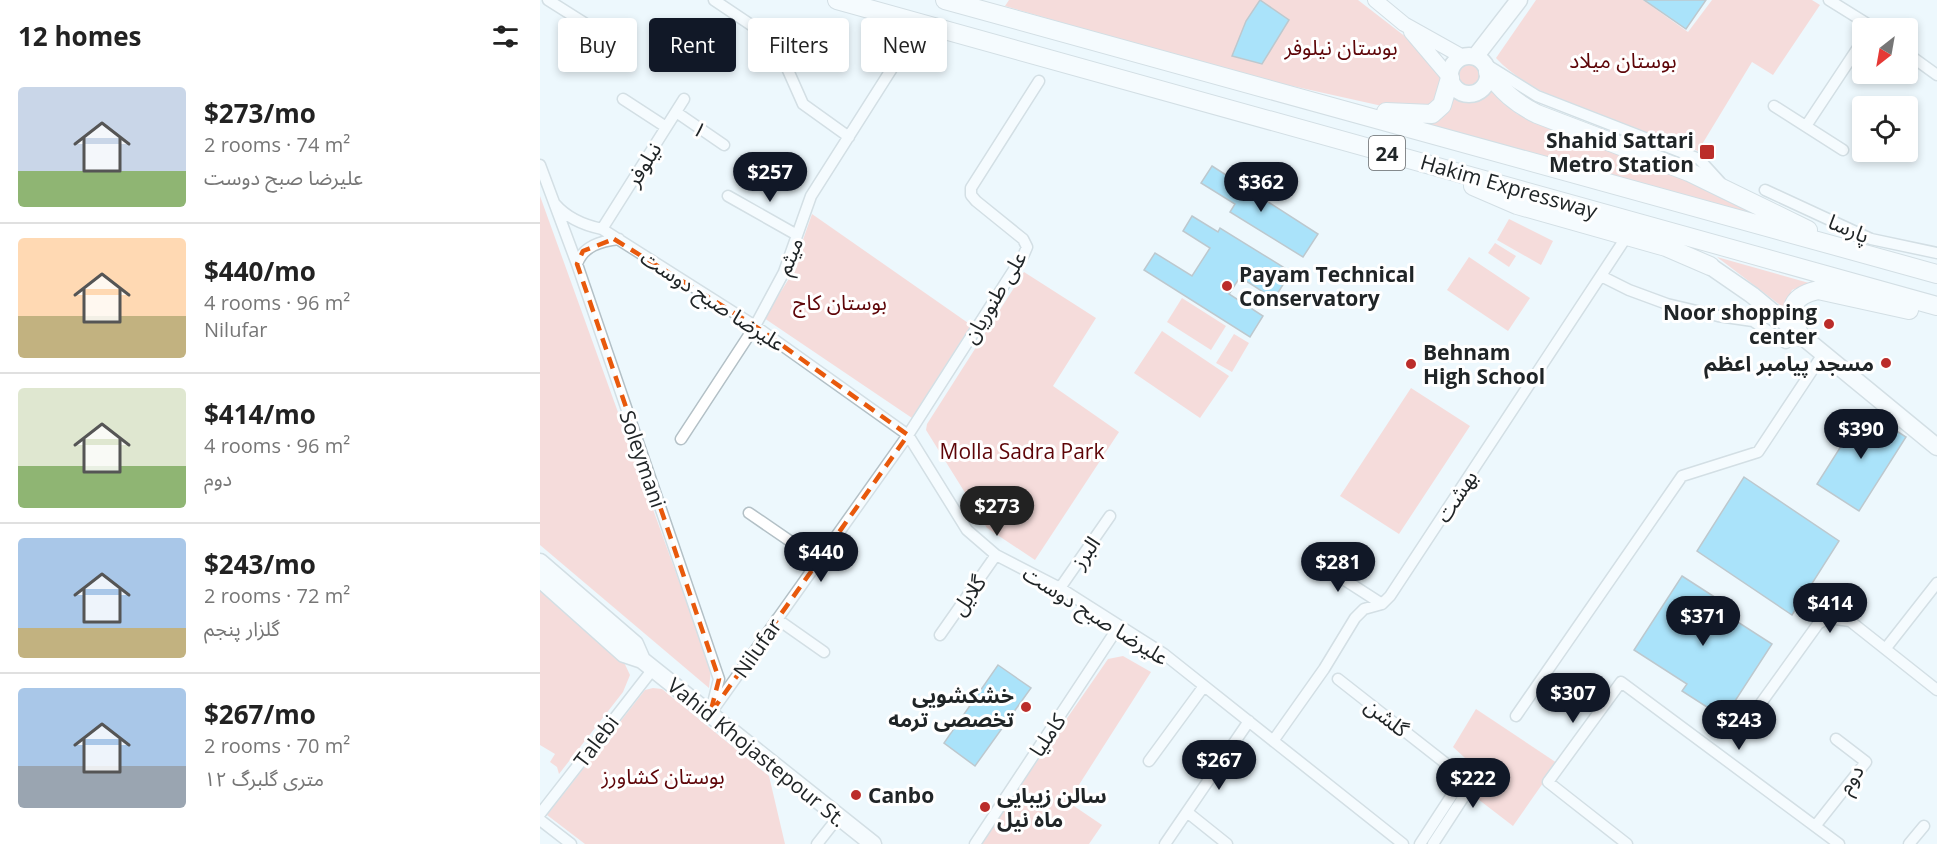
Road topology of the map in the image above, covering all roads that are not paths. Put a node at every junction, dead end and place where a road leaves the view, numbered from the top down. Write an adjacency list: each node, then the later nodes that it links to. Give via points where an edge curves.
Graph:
1 (548, 0): 8 (street)
2 (714, 0): 25 (street, via 778,45 803,104)
3 (837, 0): 28 (highway, Hakim Expressway / 24)
4 (945, 0): 21 (highway, Hakim Expressway / 24)
5 (1375, 0): 10 (street)
6 (1519, 0): 13 (main road, via 1493,49)
7 (1829, 0): 9 (street)
8 (576, 18)
9 (1857, 18)
10 (1404, 24): 13 (street); 16 (street)
11 (1852, 57): 23 (street)
12 (1918, 61): 15 (street)
13 (1477, 62): 16 (main road, via 1453,65); 16 (main road, via 1484,87 1469,94 1459,91); 37 (highway, via 1504,93 1527,109 1689,172)
14 (890, 72): 25 (street, میثم)
15 (1937, 75)
16 (1450, 78): 21 (highway, via 1442,105 1432,114)
17 (1039, 81): 47 (street, علی طنوریان, via 970,188 976,201 1023,239 1027,247)
18 (623, 99): 24 (street)
19 (684, 99): 22 (street, نیلوفر)
20 (1774, 106): 23 (street)
21 (1342, 108): 37 (highway, Hakim Expressway / 24)
22 (676, 112): 24 (street, نیلوفر); 26 (street, ۱)
23 (1806, 126): 27 (street)
24 (666, 127): 33 (street, نیلوفر)
25 (849, 137): 34 (street, میثم, via 811,196)
26 (724, 145)
27 (1843, 150)
28 (1414, 160): 35 (highway, via 1517,205); 43 (highway, Hakim Expressway / 24)
29 (540, 165): 32 (street, Soleymani)
30 (1765, 190): 38 (street, پارسا, via 1871,239)
31 (728, 196): 34 (street)
32 (555, 204): 33 (street, علیرضا صبح دوست, via 576,221); 39 (street, Soleymani)
33 (602, 229): 36 (street, علیرضا صبح دوست)
34 (797, 235): 44 (street, میثم, via 784,272)
35 (1627, 236): 40 (highway); 42 (street, بهشت)
36 (619, 239): 39 (street, via 583,251); 44 (street, علیرضا صبح دوست)
37 (1856, 252): 41 (highway, Hakim Expressway / 24)
38 (1937, 254)
39 (577, 264): 69 (street, Soleymani, via 719,679)
40 (1710, 266): 45 (main road, via 1752,295)
41 (1937, 274)
42 (1601, 276): 45 (street, via 1667,304 1753,321); 59 (street, بهشت)
43 (1937, 307): 45 (highway, via 1910,310 1818,290 1798,298 1792,306)
44 (754, 326): 47 (street, علیرضا صبح دوست); 48 (street, میثم)
45 (1793, 340): 46 (main road)
46 (1823, 354): 49 (main road); 70 (street, via 1758,452 1682,476)
47 (908, 435): 52 (street, علیرضا صبح دوست, via 967,530); 54 (street, Nilufar)
48 (681, 440)
49 (1937, 447)
50 (749, 513): 54 (street)
51 (1110, 516): 58 (street, البرز)
52 (996, 555): 58 (street, علیرضا صبح دوست); 62 (street, گلایل)
53 (1309, 557): 59 (street)
54 (819, 561): 60 (street, Nilufar)
55 (540, 562): 65 (main road, Vahid Khojastepour St., via 635,644)
56 (540, 579): 65 (main road, Vahid Khojastepour St., via 624,654)
57 (1937, 583): 63 (street)
58 (1060, 588): 61 (street, علیرضا صبح دوست)
59 (1382, 604): 74 (street, بهشت, via 1364,609 1355,618)
60 (777, 619): 64 (street); 69 (street, Nilufar)
61 (1119, 626): 67 (street, علیرضا صبح دوست, via 1164,654); 86 (street, کاملیا)
62 (940, 635)
63 (1886, 648): 68 (street); 72 (street, via 1850,621 1828,618 1818,624)
64 (824, 652)
65 (647, 664): 69 (main road, Vahid Khojastepour St.); 78 (street, Talebi)
66 (1338, 679): 76 (street, گلشن)
67 (1204, 686): 71 (street, علیرضا صبح دوست); 75 (street)
68 (1937, 690)
69 (710, 714): 85 (main road, Vahid Khojastepour St.)
70 (1516, 716)
71 (1249, 721): 74 (street, علیرضا صبح دوست); 77 (street)
72 (1746, 724)
73 (1836, 739): 81 (street, دوم, via 1866,762)
74 (1273, 741): 89 (street, علیرضا صبح دوست)
75 (1149, 761)
76 (1463, 778): 90 (street); 91 (street, via 1472,784)
77 (1187, 812): 87 (street); 88 (street)
78 (540, 814)
79 (540, 820): 83 (street)
80 (832, 825): 84 (street)
81 (1816, 825): 92 (street, via 1621,682 1548,782); 93 (street)
82 (1924, 826): 94 (street)
83 (571, 844)
84 (817, 844)
85 (873, 844)
86 (975, 844)
87 (1165, 844)
88 (1227, 844)
89 (1403, 844)
90 (1420, 844)
91 (1433, 844)
92 (1627, 844)
93 (1839, 844)
94 (1910, 844)

